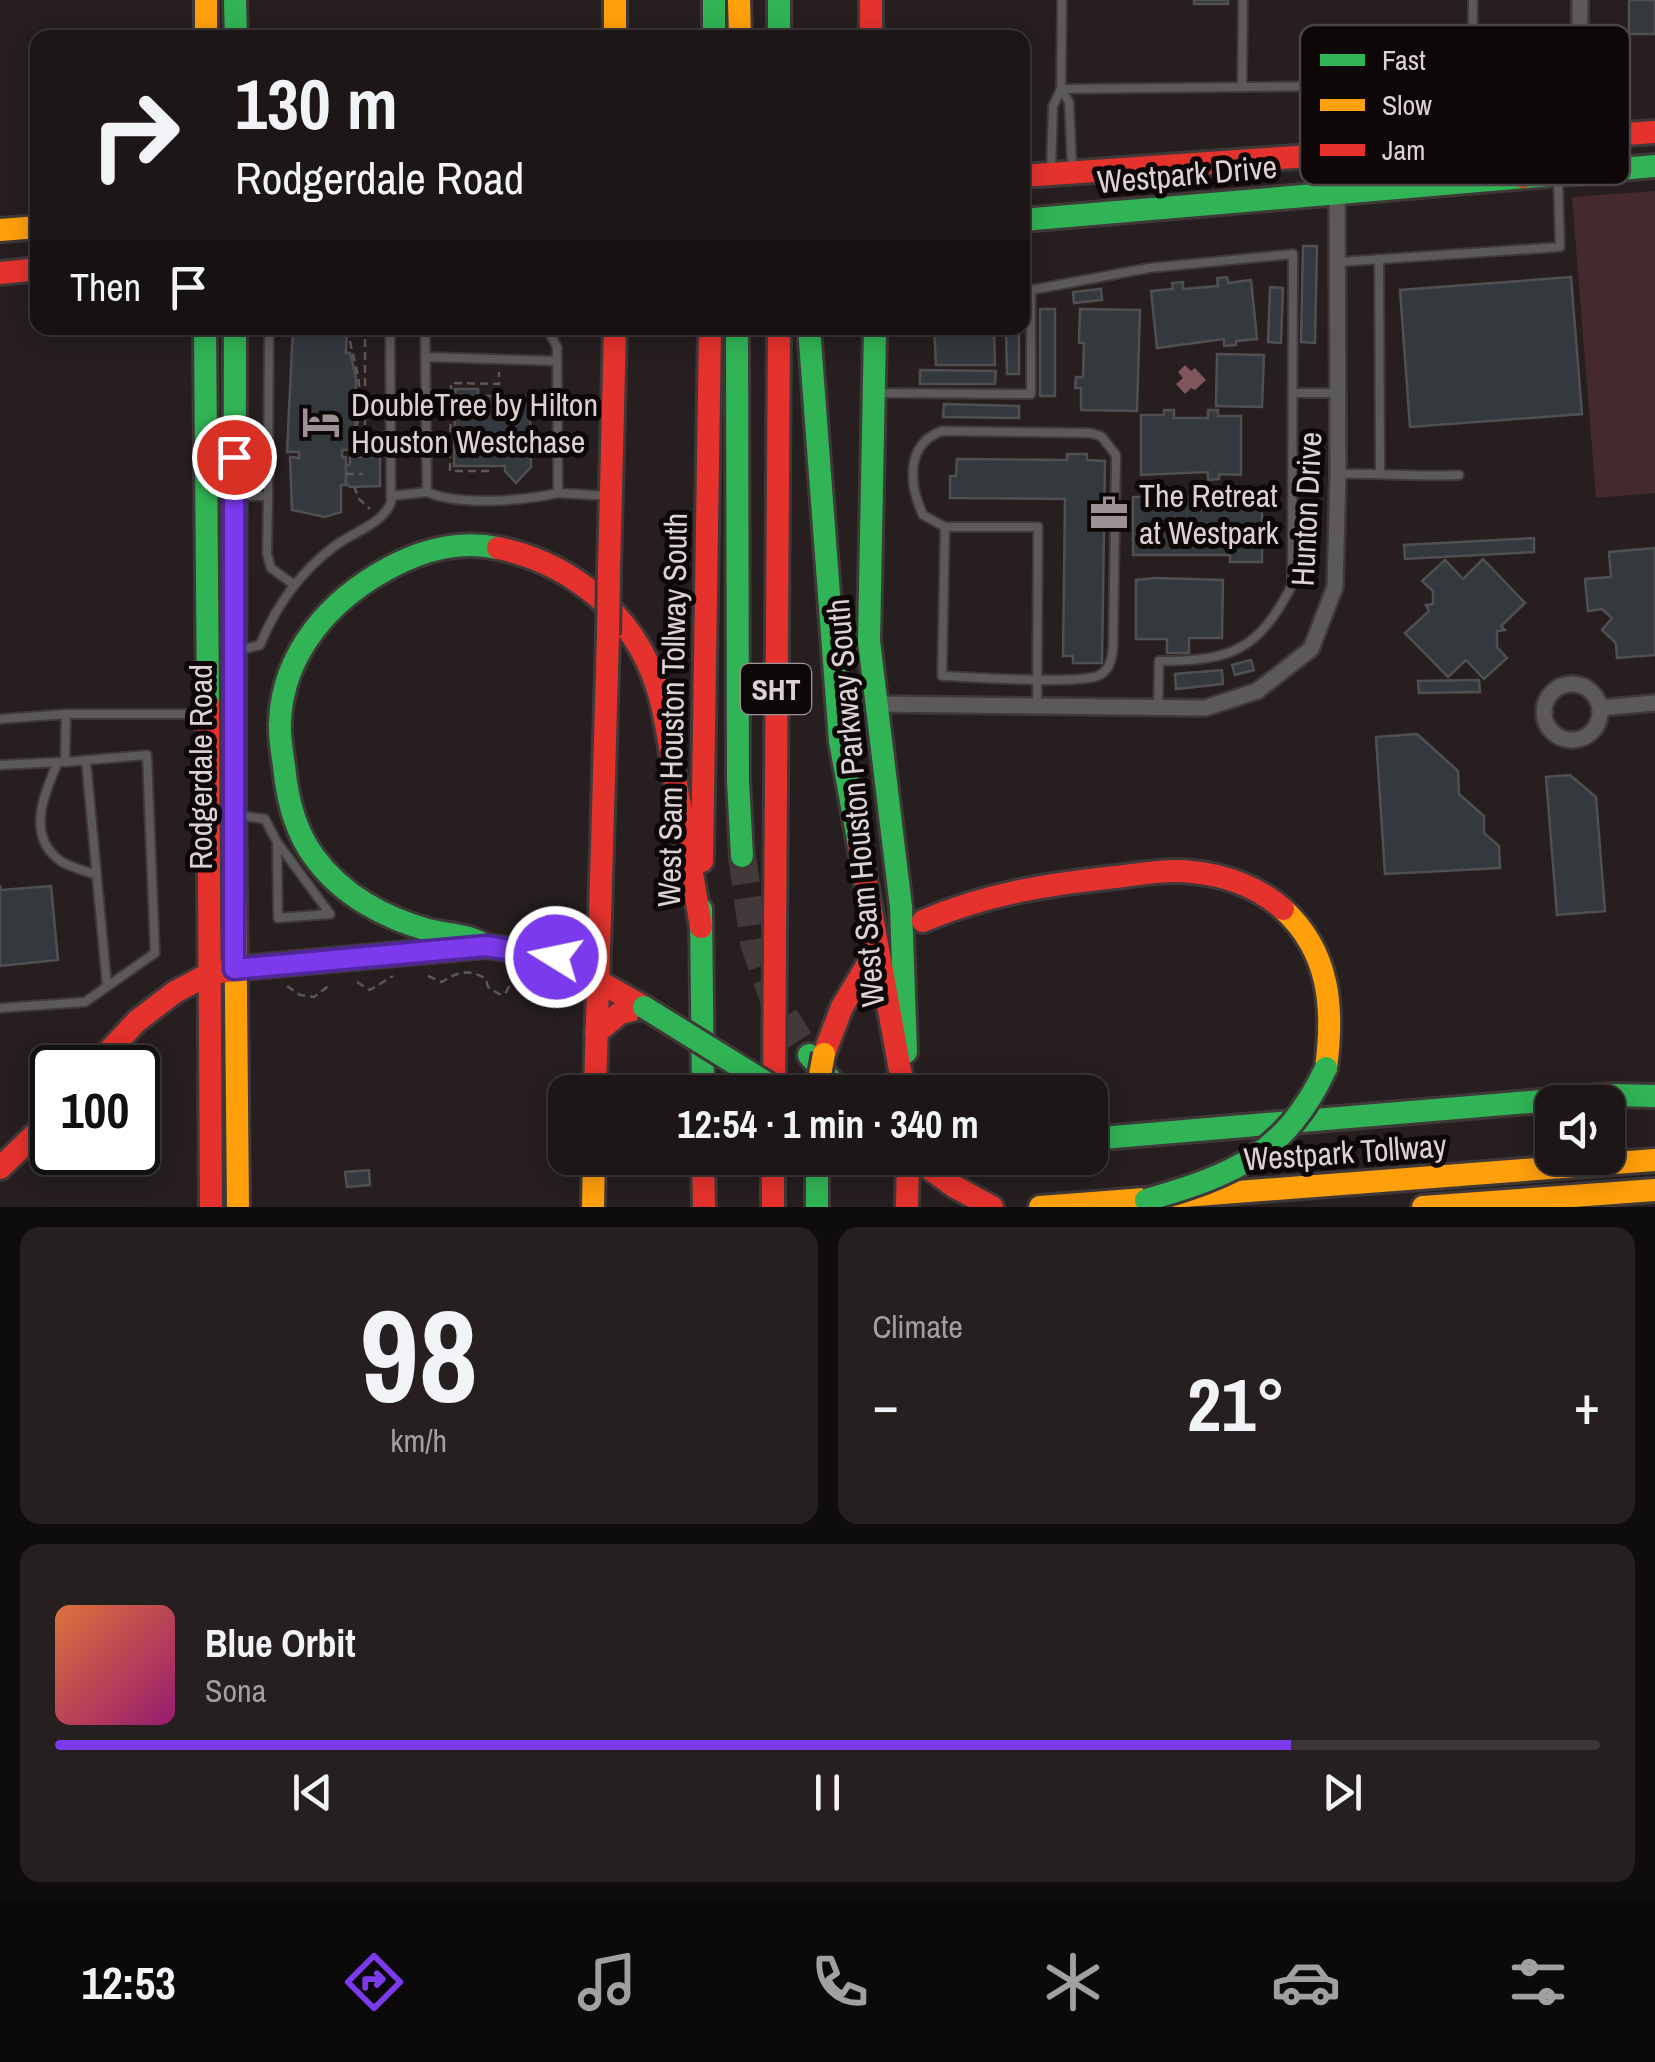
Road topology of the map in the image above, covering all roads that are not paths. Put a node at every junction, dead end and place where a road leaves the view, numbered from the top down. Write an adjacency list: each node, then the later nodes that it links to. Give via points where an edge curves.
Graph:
1 (206, 0): 14 (main road)
2 (235, 0): 15 (main road)
3 (615, 0): 16 (main road)
4 (714, 0): 17 (main road)
5 (740, 0): 18 (main road)
6 (778, 0): 19 (main road)
7 (871, 0): 20 (main road)
8 (1062, 0): 23 (lane)
9 (1242, 0): 22 (lane)
10 (1473, 0): 12 (lane)
11 (1580, 0): 13 (street)
12 (1473, 25)
13 (1580, 25)
14 (206, 30)
15 (236, 30)
16 (615, 30)
17 (714, 30)
18 (740, 30)
19 (779, 30)
20 (871, 30)
21 (1300, 86): 22 (lane)
22 (1242, 87): 23 (lane)
23 (1061, 89): 27 (lane, via 1053,106); 27 (lane, via 1069,102)
24 (1655, 132): 25 (main road, Westpark Drive)
25 (1630, 133)
26 (1300, 158): 27 (main road, Westpark Drive)
27 (1061, 174): 28 (main road, Westpark Drive)
28 (1030, 176)
29 (1337, 185): 32 (street, Hunton Drive)
30 (1435, 185): 32 (main road, Westpark Drive)
31 (1558, 185): 36 (lane, via 1560,246)
32 (1337, 194): 33 (main road, Westpark Drive); 37 (street, Hunton Drive)
33 (1030, 219)
34 (30, 228): 35 (main road)
35 (0, 230)
36 (1379, 259): 37 (lane); 57 (lane)
37 (1338, 262): 56 (street, Hunton Drive)
38 (30, 270): 39 (main road)
39 (0, 272)
40 (205, 335): 76 (main road, Rodgerdale Road)
41 (235, 335): 62 (main road, Rodgerdale Road)
42 (269, 335): 63 (lane)
43 (390, 335): 64 (lane)
44 (425, 335): 52 (lane)
45 (551, 335): 53 (lane)
46 (615, 335): 65 (main road)
47 (710, 335): 87 (main road, West Sam Houston Tollway South / SHT)
48 (737, 335): 84 (main road)
49 (778, 335): 102 (main road, SHT)
50 (810, 335): 105 (main road, via 840,741)
51 (875, 335): 54 (main road, West Sam Houston Parkway South)
52 (425, 357): 53 (lane); 60 (lane)
53 (557, 360): 61 (lane)
54 (872, 393): 55 (lane, via 1031,394 1031,290 1150,268 1292,254); 71 (main road, West Sam Houston Parkway South, via 869,641)
55 (1293, 393): 56 (lane); 73 (lane, via 1292,585 1249,643 1204,661 1159,661)
56 (1338, 394): 58 (street, Hunton Drive)
57 (1380, 472): 58 (lane); 59 (lane)
58 (1338, 474): 73 (street, Hunton Drive, via 1335,586 1311,650 1256,692 1206,708)
59 (1459, 475)
60 (426, 492): 61 (lane, via 530,499); 64 (lane)
61 (558, 493): 65 (lane)
62 (234, 496): 63 (lane); 68 (main road, Rodgerdale Road)
63 (268, 496): 67 (lane, via 267,554 271,568)
64 (391, 496): 67 (lane, via 383,517 336,545)
65 (610, 496): 93 (main road, bridge)
66 (945, 527): 69 (lane, via 1038,527); 69 (lane, via 942,676); 69 (lane, via 923,515 911,482 929,435 1090,432 1116,455 1112,660 1099,676)
67 (293, 584): 68 (lane, via 260,644)
68 (232, 651): 77 (main road, Rodgerdale Road)
69 (1037, 678): 72 (lane)
70 (1655, 703): 74 (street)
71 (876, 704): 72 (street, Hunton Drive); 106 (main road, West Sam Houston Parkway South, via 901,908)
72 (1036, 707): 73 (street, Hunton Drive)
73 (1158, 708)
74 (1600, 708)
75 (66, 714): 76 (lane); 78 (lane); 80 (lane)
76 (206, 714): 77 (main road); 91 (main road, Rodgerdale Road)
77 (233, 715): 82 (main road, Rodgerdale Road)
78 (0, 719)
79 (86, 760): 80 (lane); 85 (lane); 92 (lane, via 146,755 154,952)
80 (62, 762): 81 (lane); 85 (lane, via 41,800 46,843 58,860)
81 (0, 765)
82 (233, 815): 83 (lane, via 265,819); 90 (main road, Rodgerdale Road)
83 (277, 842): 83 (lane, via 298,871 330,914 278,918)
84 (742, 856)
85 (96, 875): 92 (lane)
86 (923, 920): 119 (main road, bridge, via 991,894 1193,870 1262,894 1297,923 1320,958 1330,1000 1319,1086 1292,1127 1250,1162 1208,1183)
87 (701, 927): 88 (main road, via 666,722 648,661 617,612 580,580 541,560 501,548 458,546 421,552 354,586 321,617 293,664 280,717 286,787 302,838 319,864 369,906 431,931 473,936); 100 (main road, West Sam Houston Tollway South / SHT)
88 (486, 946): 90 (main road); 93 (main road, via 556,957)
89 (868, 964): 98 (main road)
90 (234, 969): 91 (main road); 121 (main road, Rodgerdale Road)
91 (209, 974): 97 (main road, via 137,1021); 120 (main road, Rodgerdale Road)
92 (107, 986): 95 (lane, via 85,1002)
93 (596, 987): 94 (main road); 96 (main road)
94 (635, 1004): 96 (main road); 101 (main road, bridge)
95 (0, 1008)
96 (596, 1034): 99 (main road)
97 (115, 1045)
98 (816, 1054): 103 (main road, bridge); 104 (main road)
99 (595, 1075)
100 (703, 1075)
101 (750, 1075)
102 (777, 1075)
103 (817, 1075)
104 (830, 1075)
105 (903, 1075)
106 (906, 1075)
107 (1655, 1096): 108 (main road, via 1612,1094)
108 (1108, 1137)
109 (30, 1141): 111 (main road)
110 (1655, 1160): 119 (main road, Westpark Tollway, bridge)
111 (0, 1168)
112 (594, 1175): 122 (main road)
113 (704, 1175): 123 (main road)
114 (773, 1175): 124 (main road)
115 (817, 1175): 125 (main road)
116 (909, 1175): 126 (main road)
117 (935, 1175): 127 (main road)
118 (1655, 1190): 129 (main road, Westpark Tollway)
119 (1146, 1200): 128 (main road, Westpark Tollway)
120 (211, 1207)
121 (238, 1207)
122 (593, 1207)
123 (704, 1207)
124 (772, 1207)
125 (817, 1207)
126 (908, 1207)
127 (992, 1207)
128 (1040, 1207)
129 (1423, 1207)

